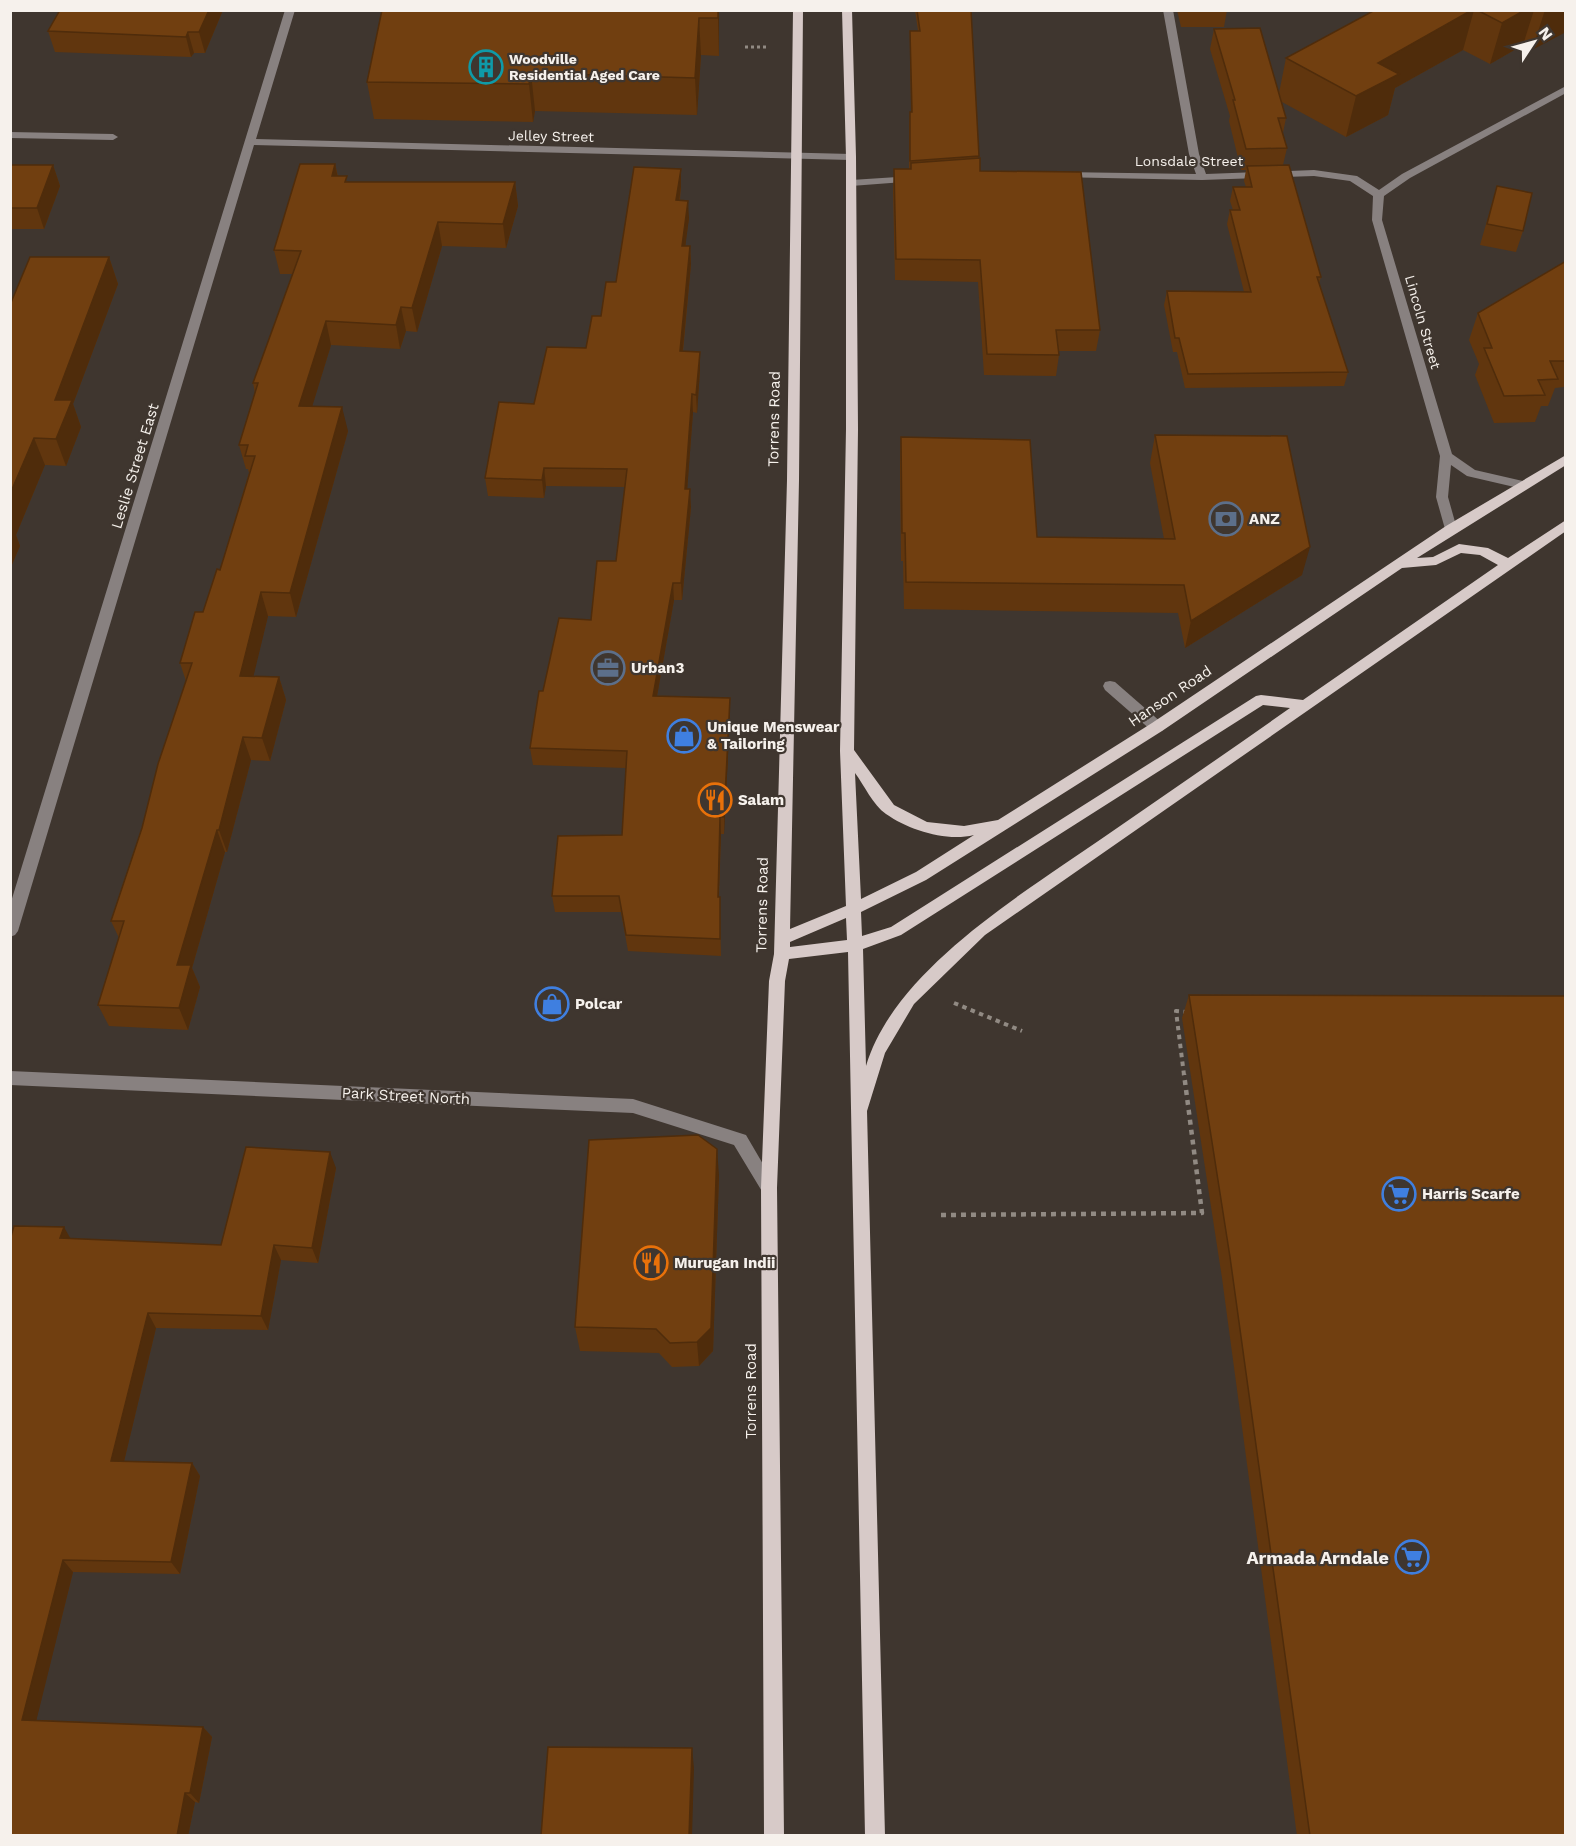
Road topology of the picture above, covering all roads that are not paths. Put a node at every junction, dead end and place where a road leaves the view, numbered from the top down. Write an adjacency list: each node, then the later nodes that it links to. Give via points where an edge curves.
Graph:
1 (291, 10): 8 (street, Leslie Street East)
2 (798, 10): 9 (main road, Torrens Road)
3 (847, 10): 10 (main road)
4 (1167, 10): 12 (street, via 1194,154)
5 (1566, 89): 15 (street, via 1406,176)
6 (10, 135): 7 (street)
7 (112, 137)
8 (250, 142): 9 (street, Jelley Street); 29 (street, Leslie Street East)
9 (798, 157): 10 (street, Jelley Street); 31 (main road, Torrens Road)
10 (851, 157): 14 (main road)
11 (1050, 175): 12 (street, Lonsdale Street)
12 (1202, 177): 15 (street, Lonsdale Street, via 1335,174 1353,178)
13 (922, 178): 14 (street)
14 (851, 183): 26 (main road)
15 (1379, 195): 16 (street, Lincoln Street, via 1377,220)
16 (1446, 456): 18 (street, via 1471,473); 20 (street, Lincoln Street, via 1442,497)
17 (1566, 459): 18 (main road, Hanson Road)
18 (1523, 485): 20 (main road, Hanson Road)
19 (1566, 524): 22 (main road)
20 (1451, 529): 21 (main road, Hanson Road)
21 (1399, 564): 22 (main road, via 1436,561 1459,548 1483,551); 25 (main road, Hanson Road)
22 (1508, 564): 24 (main road)
23 (1110, 686): 25 (street)
24 (1304, 705): 30 (main road, via 1262,699 896,932); 33 (main road, via 974,936 909,1000 878,1051)
25 (1157, 727): 27 (main road, Hanson Road)
26 (847, 751): 27 (main road, via 889,809 925,827 964,832); 28 (main road)
27 (1010, 822): 28 (main road, Hanson Road, via 921,876)
28 (853, 909): 30 (main road); 31 (main road, Hanson Road)
29 (10, 931)
30 (855, 945): 31 (main road); 33 (main road)
31 (782, 947): 34 (main road, Torrens Road, via 777,981)
32 (10, 1078): 34 (street, Park Street North, via 633,1106 740,1140)
33 (857, 1123): 36 (main road)
34 (769, 1188): 35 (main road, Torrens Road)
35 (774, 1836)
36 (875, 1836)

